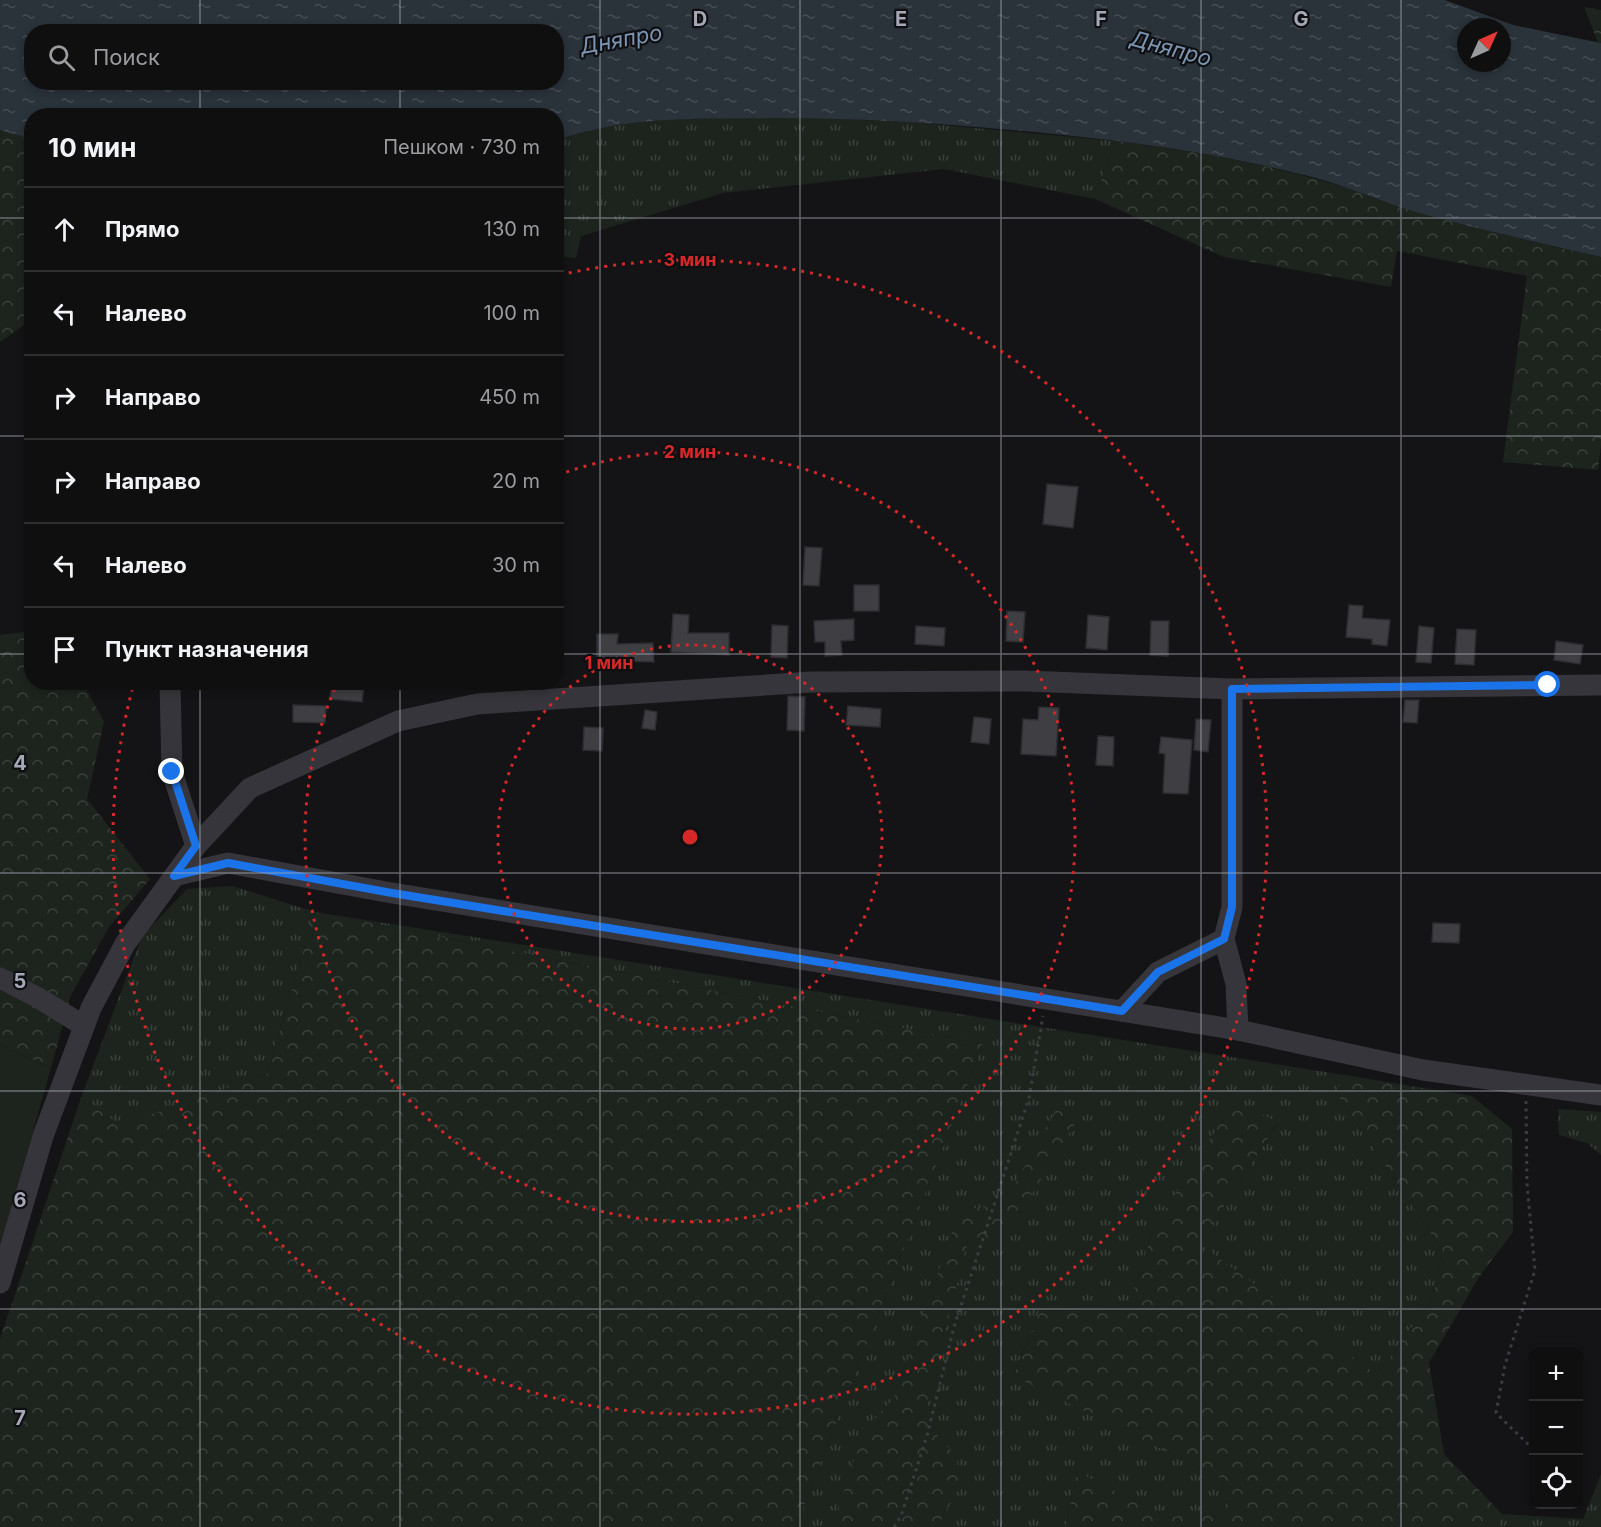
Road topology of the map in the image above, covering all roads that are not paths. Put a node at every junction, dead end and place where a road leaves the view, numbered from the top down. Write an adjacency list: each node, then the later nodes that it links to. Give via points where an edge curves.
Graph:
1 (1601, 686): 2 (street)
2 (1232, 689): 4 (street, via 1025,681 812,682 477,704 398,721 250,788); 6 (street, via 1232,907)
3 (170, 690): 4 (street, via 172,772)
4 (196, 846): 5 (street)
5 (174, 876): 8 (street, via 228,863); 9 (street, via 125,944)
6 (1224, 939): 8 (street, via 1158,972); 10 (street, via 1236,984)
7 (0, 978): 9 (street)
8 (1122, 1011): 10 (street)
9 (84, 1026): 12 (street, via 43,1136)
10 (1238, 1029): 11 (street, via 1423,1070)
11 (1601, 1095)
12 (0, 1283)

